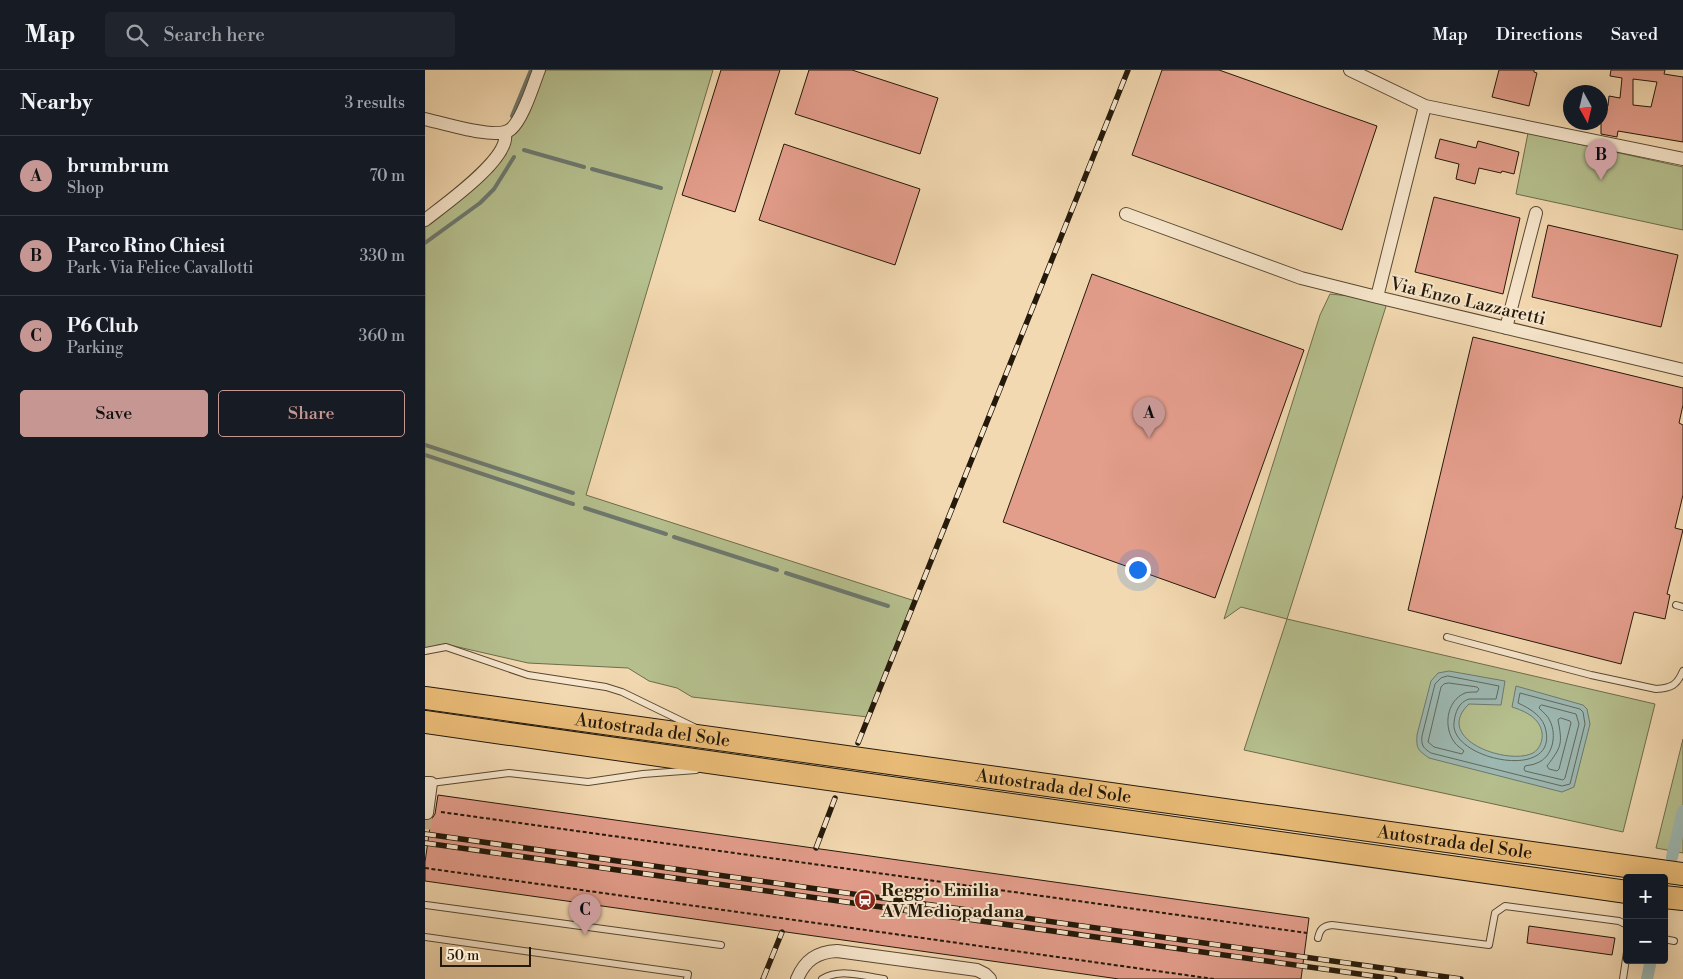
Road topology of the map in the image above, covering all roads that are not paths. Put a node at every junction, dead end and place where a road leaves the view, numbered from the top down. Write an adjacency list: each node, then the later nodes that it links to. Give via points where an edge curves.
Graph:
1 (539, 70): 5 (street, via 516,124)
2 (1350, 70): 3 (street)
3 (1425, 106): 6 (street); 10 (street, Via Enzo Lazzaretti)
4 (425, 120): 5 (street)
5 (505, 134): 9 (street, via 505,142 485,170)
6 (1683, 159)
7 (1535, 213): 11 (street)
8 (1126, 214): 10 (street, via 1301,278)
9 (425, 220)
10 (1377, 298): 11 (street, Via Enzo Lazzaretti)
11 (1506, 328): 12 (street, Via Enzo Lazzaretti)
12 (1683, 369)
13 (1676, 605): 14 (lane)
14 (1683, 607)
15 (1447, 637): 17 (lane, via 1657,690 1678,682)
16 (425, 651): 20 (lane, via 446,647 528,675 621,692)
17 (1683, 670)
18 (425, 698): 20 (highway, Autostrada del Sole)
19 (425, 722): 21 (highway, Autostrada del Sole)
20 (719, 739): 24 (highway, Autostrada del Sole)
21 (745, 767): 22 (lane, via 643,774 588,782 509,773); 25 (highway, Autostrada del Sole)
22 (428, 783): 23 (street)
23 (430, 812)
24 (1683, 874)
25 (1623, 891)
26 (1668, 898): 27 (highway)
27 (1683, 900)
28 (425, 905): 34 (lane)
29 (1623, 923): 31 (lane, via 1505,906 1495,913 1489,945 1332,925 1325,926)
30 (425, 937): 36 (lane, via 688,974)
31 (1318, 938)
32 (1668, 940): 33 (lane)
33 (1674, 941)
34 (721, 945)
35 (1625, 964): 41 (lane)
36 (687, 979)
37 (797, 979): 40 (street, via 807,962 816,955 837,951 977,970)
38 (822, 979): 39 (lane, via 843,973)
39 (884, 979)
40 (990, 979)
41 (1623, 979)

